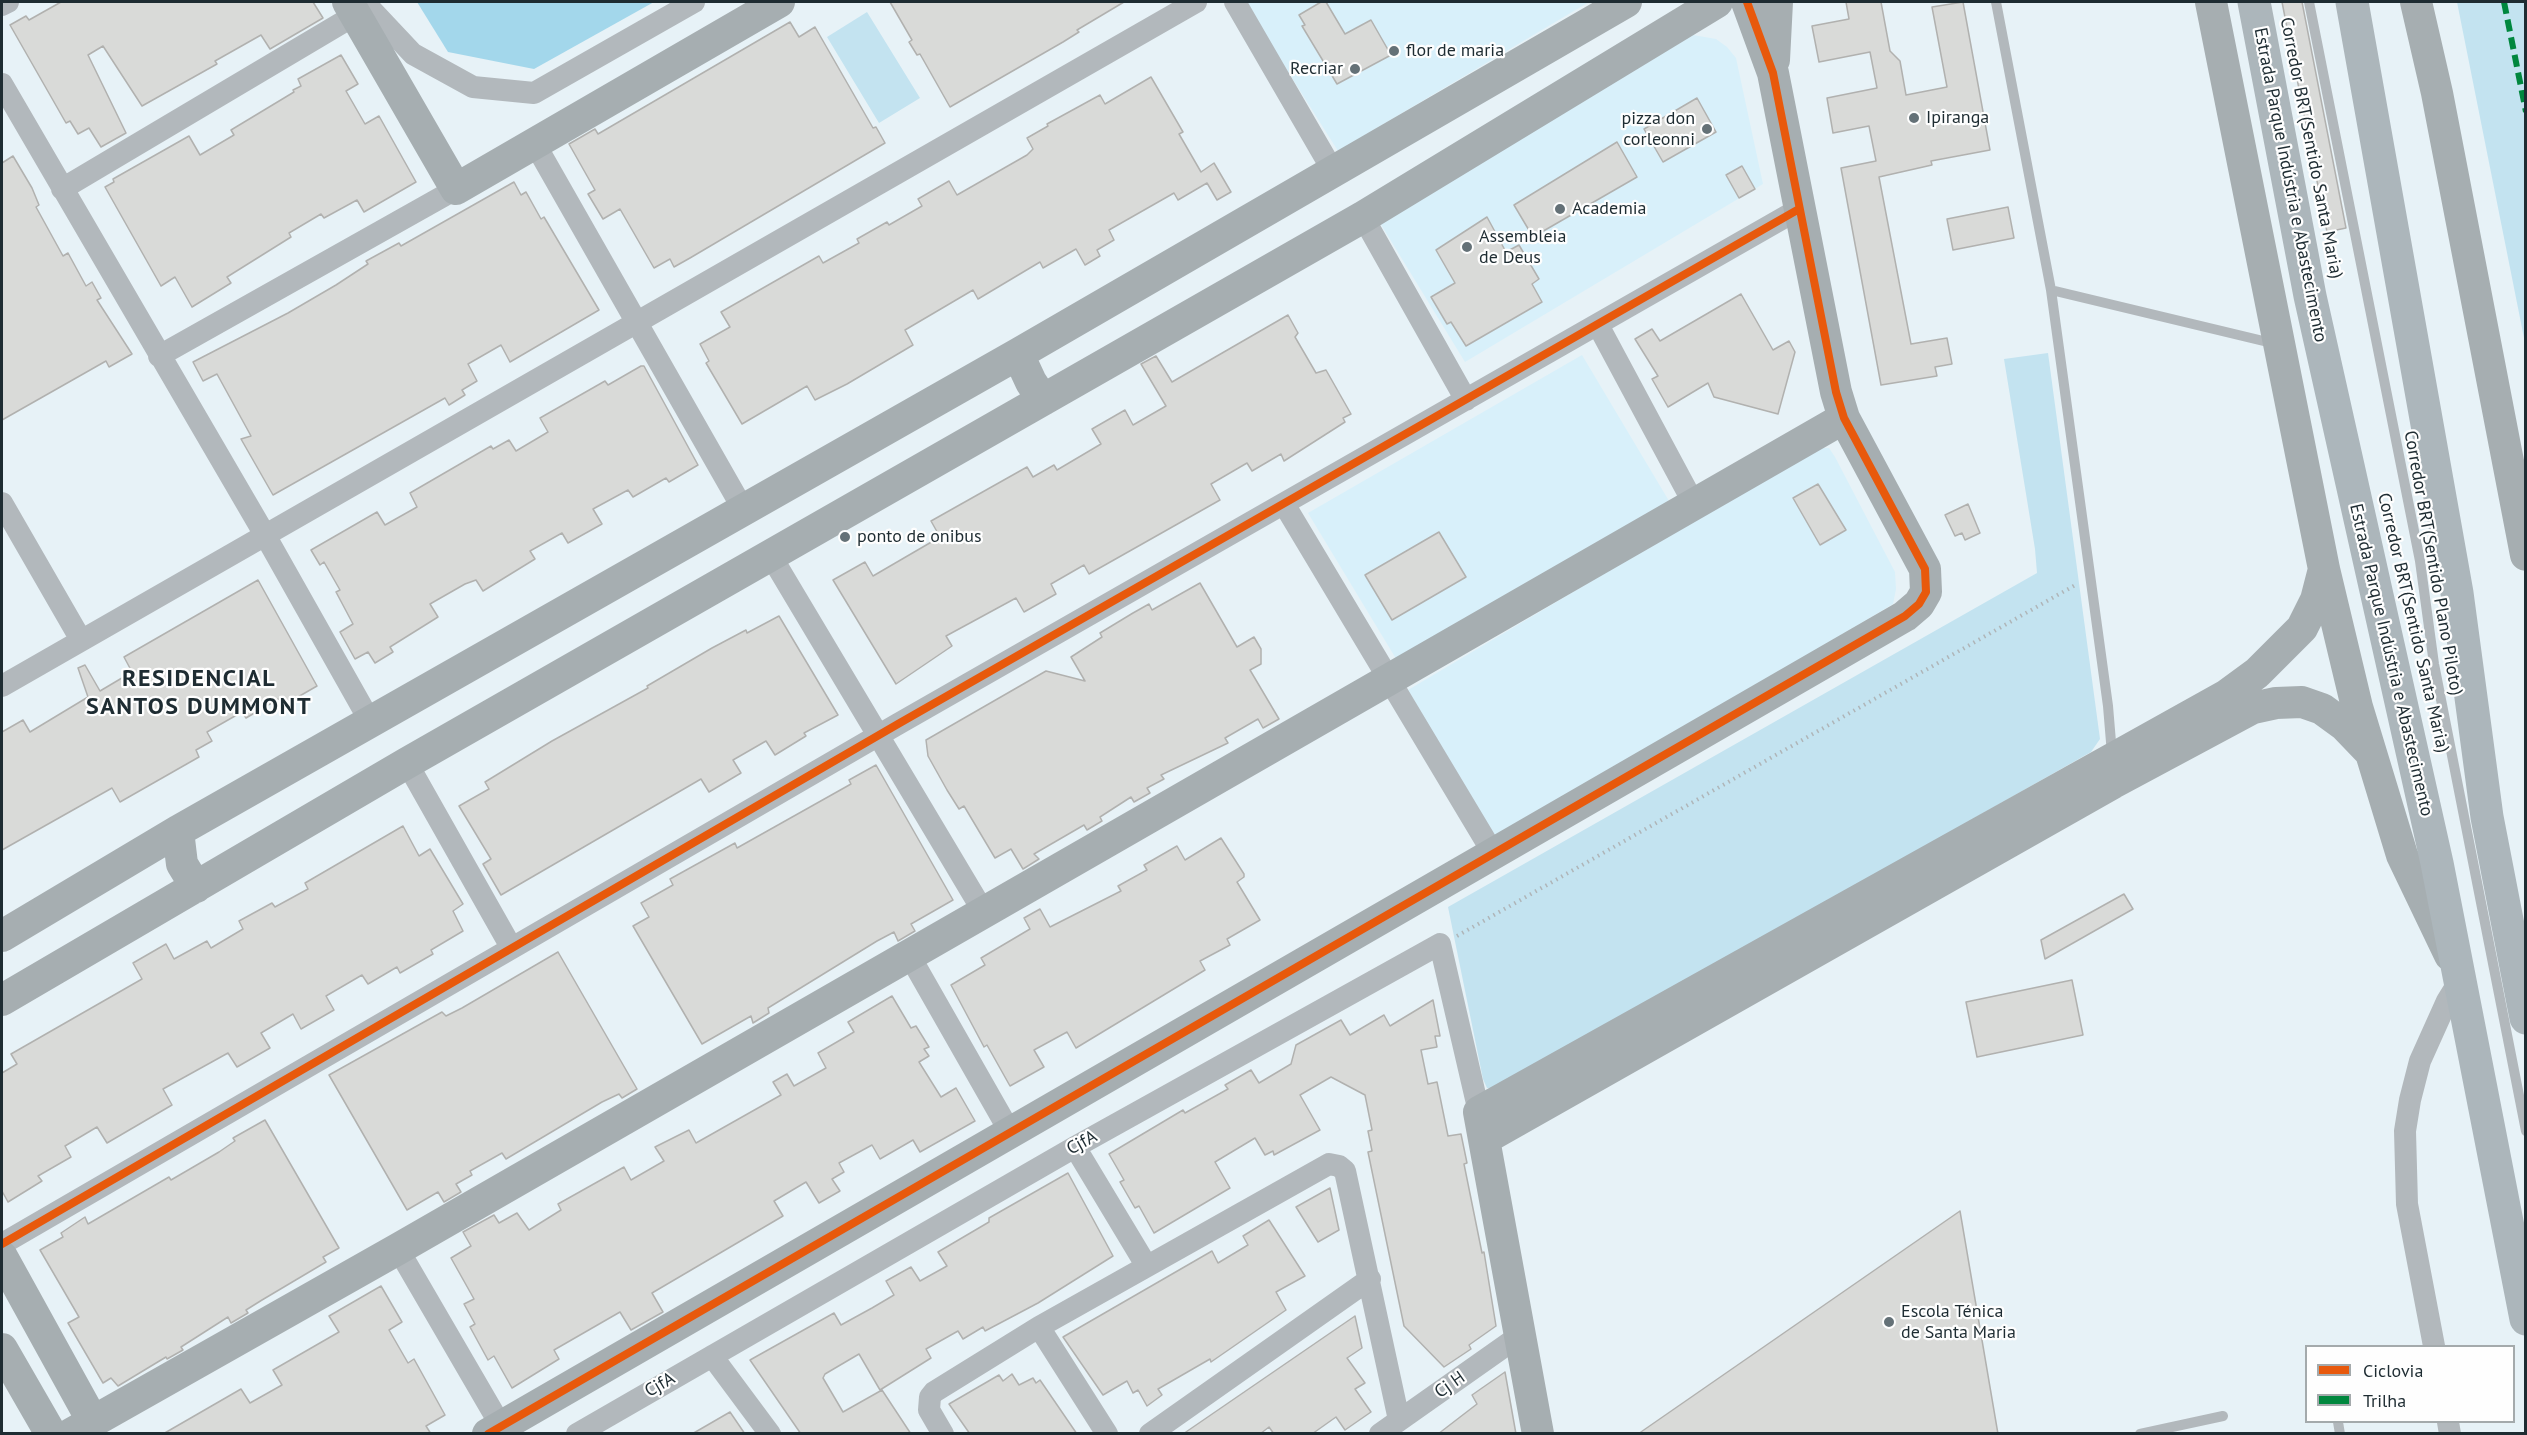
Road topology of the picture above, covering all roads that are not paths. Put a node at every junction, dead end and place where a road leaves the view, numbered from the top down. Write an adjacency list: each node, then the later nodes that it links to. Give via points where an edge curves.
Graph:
1 (8, 2): 17 (street)
2 (694, 2): 18 (street, via 534,93 473,87 413,54)
3 (779, 2): 21 (street)
4 (1196, 2): 29 (street)
5 (1235, 2): 23 (street)
6 (1626, 2): 23 (street)
7 (1718, 2): 27 (street)
8 (1746, 2): 19 (street)
9 (1777, 2): 19 (street)
10 (1996, 2): 28 (lane)
11 (2211, 2): 31 (street)
12 (2254, 2): 65 (highway, Estrada Parque Indústria e Abastecimento, via 2310,296 2420,781)
13 (2265, 2): 22 (lane, Corredor BRT(Sentido Santa Maria))
14 (2309, 2): 69 (lane, Corredor BRT(Sentido Plano Piloto), via 2420,561 2434,664)
15 (2352, 2): 67 (highway, via 2457,593 2487,817)
16 (2416, 2): 45 (street)
17 (2, 5)
18 (356, 6): 24 (street); 25 (street)
19 (1773, 73): 26 (street)
20 (2, 88): 24 (street)
21 (535, 144): 25 (street); 29 (street)
22 (2294, 149)
23 (1333, 171): 32 (street)
24 (62, 189): 33 (street)
25 (456, 189): 33 (street)
26 (1799, 209): 30 (street); 37 (street)
27 (1363, 218): 35 (street); 36 (street)
28 (2051, 290): 31 (lane); 56 (lane, via 2091,576)
29 (636, 324): 43 (street); 44 (street)
30 (1598, 325): 36 (street); 42 (street)
31 (2277, 344): 47 (street)
32 (1018, 354): 34 (street); 35 (street)
33 (159, 356): 44 (street)
34 (971, 380): 38 (street); 43 (street)
35 (1043, 400): 38 (street)
36 (1466, 400): 41 (street)
37 (1844, 418): 42 (street); 58 (street, via 1925,569 1926,592 1919,604)
38 (992, 428): 46 (street)
39 (2362, 471): 48 (lane, Corredor BRT(Sentido Santa Maria))
40 (2, 503): 49 (street)
41 (1284, 504): 50 (street); 53 (street)
42 (1694, 504): 50 (street)
43 (743, 509): 52 (street)
44 (265, 535): 49 (street); 52 (street)
45 (2526, 555)
46 (771, 556): 53 (street); 55 (street)
47 (2324, 569): 54 (street); 56 (street, via 2316,600 2302,628 2257,673)
48 (2398, 632)
49 (81, 640): 51 (street)
50 (1390, 678): 58 (street); 61 (street)
51 (2, 686)
52 (372, 723): 57 (street)
53 (879, 737): 61 (street); 63 (street)
54 (2368, 751): 56 (street, via 2344,725 2322,709 2302,702 2276,703 2233,717); 65 (street, via 2402,855)
55 (407, 763): 60 (street); 63 (street)
56 (2112, 771): 68 (street)
57 (178, 831): 60 (street, via 182,864); 62 (street)
58 (1493, 853): 70 (street)
59 (2448, 856): 72 (lane)
60 (196, 887): 66 (street)
61 (983, 911): 64 (street)
62 (2, 936)
63 (511, 947): 73 (street)
64 (908, 953): 70 (street); 74 (street)
65 (2459, 976): 78 (highway, Estrada Parque Indústria e Abastecimento); 81 (street, via 2421,1061 2409,1100 2405,1131 2407,1204)
66 (2, 999)
67 (2526, 1018)
68 (1481, 1125): 71 (street, CjfA, via 1440,944); 80 (street)
69 (2526, 1131)
70 (1011, 1132): 87 (street)
71 (1075, 1147): 76 (street); 83 (street, CjfA)
72 (2521, 1230)
73 (2, 1244)
74 (398, 1249): 86 (street); 87 (street)
75 (2, 1257): 86 (street)
76 (1146, 1265): 77 (street, via 1329,1164 1344,1171); 79 (street)
77 (1370, 1280): 85 (street); 93 (street)
78 (2526, 1319)
79 (1039, 1327): 91 (street, via 930,1396 929,1410); 92 (street)
80 (1519, 1336): 85 (street, Cj H); 95 (street)
81 (2434, 1345)
82 (2, 1349): 88 (street)
83 (712, 1356): 89 (street, CjfA); 90 (street)
84 (2223, 1416): 96 (lane)
85 (1399, 1420): 94 (street, Cj H)
86 (81, 1427)
87 (494, 1430)
88 (51, 1434)
89 (577, 1434)
90 (770, 1434)
91 (943, 1434)
92 (1107, 1434)
93 (1150, 1434)
94 (1380, 1434)
95 (1539, 1434)
96 (2140, 1434)

